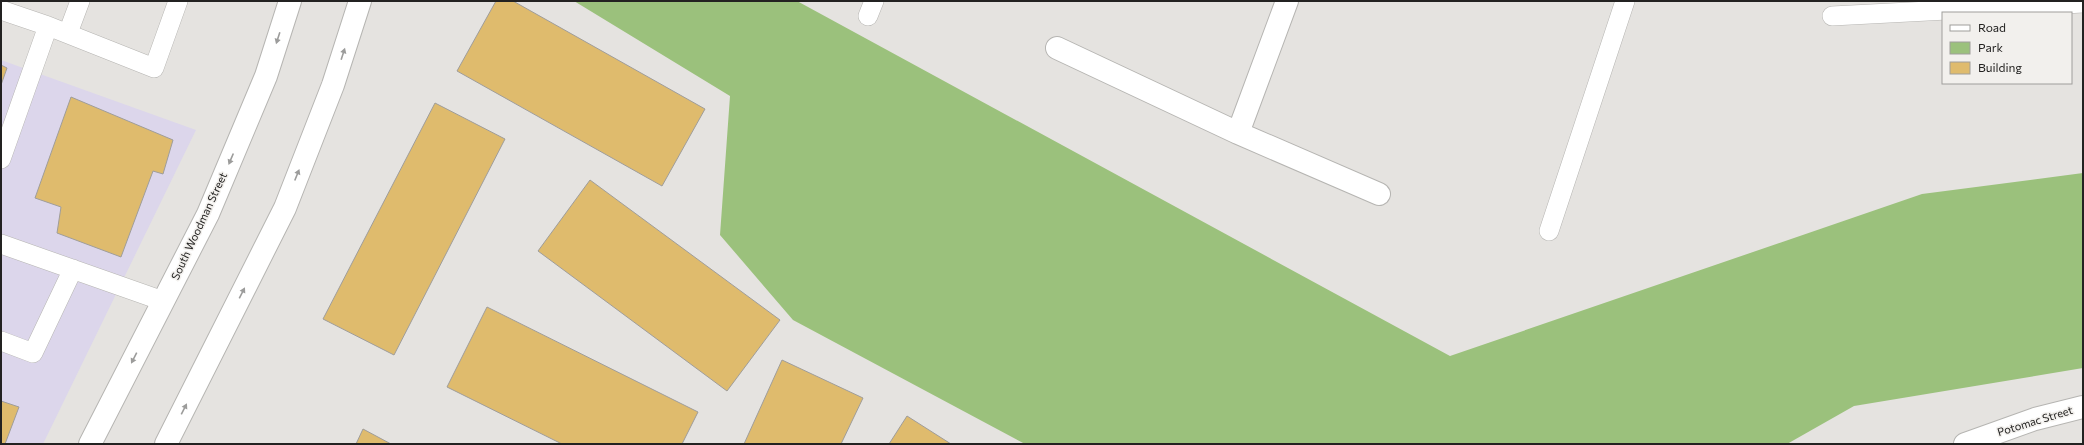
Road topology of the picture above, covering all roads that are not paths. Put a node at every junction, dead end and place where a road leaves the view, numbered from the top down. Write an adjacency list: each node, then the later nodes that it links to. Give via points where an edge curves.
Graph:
1 (80, 1): 11 (lane)
2 (178, 1): 11 (lane, via 154,68)
3 (290, 1): 19 (main road, South Woodman Street, one-way to 19, via 266,76 208,214)
4 (360, 1): 23 (main road, one-way to 4, via 285,208 333,85)
5 (1287, 1): 13 (main road)
6 (1625, 1): 16 (lane)
7 (2083, 3): 9 (lane)
8 (1, 10): 10 (lane)
9 (1832, 16)
10 (48, 26): 11 (lane); 14 (lane)
11 (68, 33)
12 (1057, 48): 13 (main road)
13 (1238, 133): 15 (main road)
14 (1, 159)
15 (1379, 194)
16 (1548, 231)
17 (1, 244): 18 (lane)
18 (73, 269): 19 (lane); 20 (lane, via 33,353)
19 (164, 300): 22 (main road, South Woodman Street, one-way to 22)
20 (1, 341)
21 (2083, 407): 24 (main road, Potomac Street, via 2035,419)
22 (90, 444)
23 (166, 444)
24 (1965, 444)

